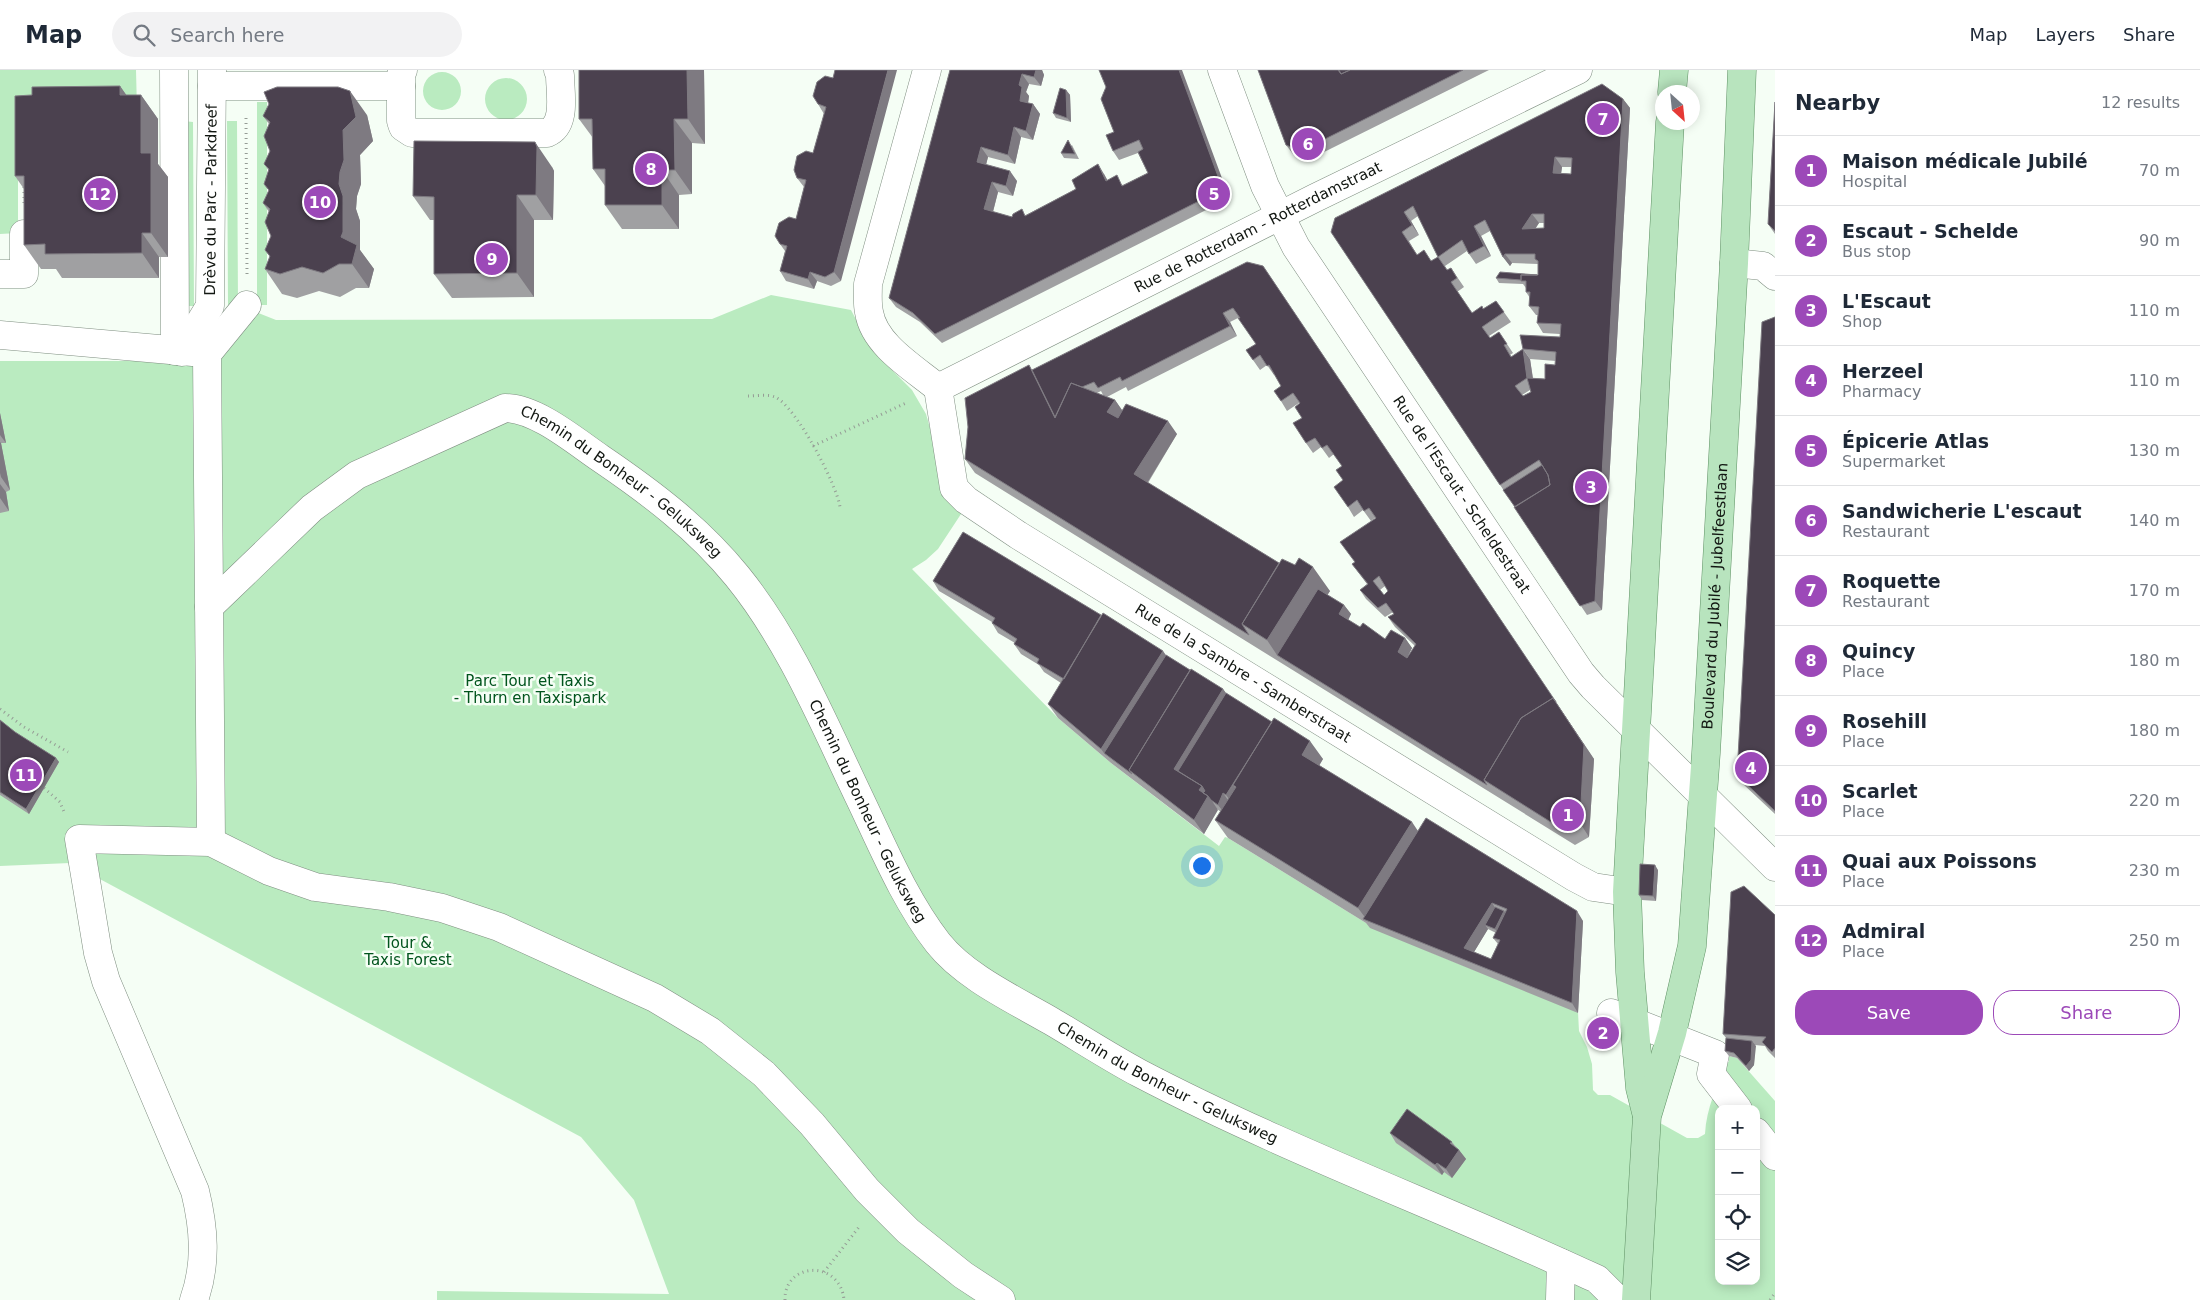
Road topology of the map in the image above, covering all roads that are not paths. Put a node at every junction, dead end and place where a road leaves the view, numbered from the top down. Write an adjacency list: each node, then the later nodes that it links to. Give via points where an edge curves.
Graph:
1 (174, 70): 19 (street)
2 (558, 70): 9 (street, via 560,121 548,133 412,133 403,127 401,121)
3 (927, 70): 20 (street, via 868,284 868,301 875,329 888,347)
4 (1222, 70): 12 (street, Rue de l'Escaut - Scheldestraat, via 1266,186)
5 (1578, 70): 12 (street, Rue de Rotterdam - Rotterdamstraat)
6 (1674, 70): 10 (main road)
7 (1742, 70): 14 (main road, Boulevard du Jubilé - Jubelfeestlaan)
8 (212, 78): 9 (street, via 246,86); 19 (street, Drève du Parc - Parkdreef, via 210,306)
9 (402, 78)
10 (1673, 85)
11 (1670, 130): 22 (main road, Boulevard du Jubilé - Jubelfeestlaan)
12 (1281, 216): 20 (street, Rue de Rotterdam - Rotterdamstraat); 22 (street, Rue de l'Escaut - Scheldestraat, via 1302,255 1581,672)
13 (24, 234): 15 (street, via 24,274)
14 (1734, 263): 16 (street, via 1762,266); 23 (main road, Boulevard du Jubilé - Jubelfeestlaan)
15 (0, 274)
16 (1775, 276)
17 (247, 305): 19 (street)
18 (0, 336): 19 (street)
19 (188, 352): 21 (street)
20 (938, 388): 26 (street, Rue de la Sambre - Samberstraat, via 954,488 966,500 1574,878 1593,887)
21 (209, 607): 24 (street); 33 (street, Chemin du Bonheur - Geluksweg, via 312,508 357,475 505,408 518,408 563,433 644,488 698,533 737,576 767,617 800,674 910,904 941,947 975,976 1136,1071 1192,1099 1330,1163)
22 (1635, 729): 23 (street, Rue de l'Escaut - Scheldestraat); 26 (main road, Boulevard du Jubilé - Jubelfeestlaan)
23 (1703, 797): 25 (street, Rue de l'Escaut - Scheldestraat); 28 (main road, Boulevard du Jubilé - Jubelfeestlaan, via 1692,946)
24 (211, 842): 34 (street, via 79,839 98,953 106,981 195,1191 202,1218 204,1249 200,1283); 35 (street, via 269,871 315,887 442,908 499,927 655,998 710,1031 764,1074 908,1231 963,1275)
25 (1775, 867)
26 (1627, 892): 27 (main road, Boulevard du Jubilé - Jubelfeestlaan, via 1630,972)
27 (1623, 1017): 28 (street); 30 (main road, Boulevard du Jubilé - Jubelfeestlaan)
28 (1670, 1036): 29 (street, via 1716,1054 1710,1074); 30 (main road, Boulevard du Jubilé - Jubelfeestlaan)
29 (1735, 1105)
30 (1647, 1116): 38 (main road, Boulevard du Jubilé - Jubelfeestlaan)
31 (1760, 1137): 32 (street)
32 (1775, 1156)
33 (1561, 1262): 36 (street); 37 (street, Chemin du Bonheur - Geluksweg, via 1597,1280)
34 (194, 1300)
35 (1001, 1300)
36 (1560, 1300)
37 (1618, 1300)
38 (1636, 1300)

